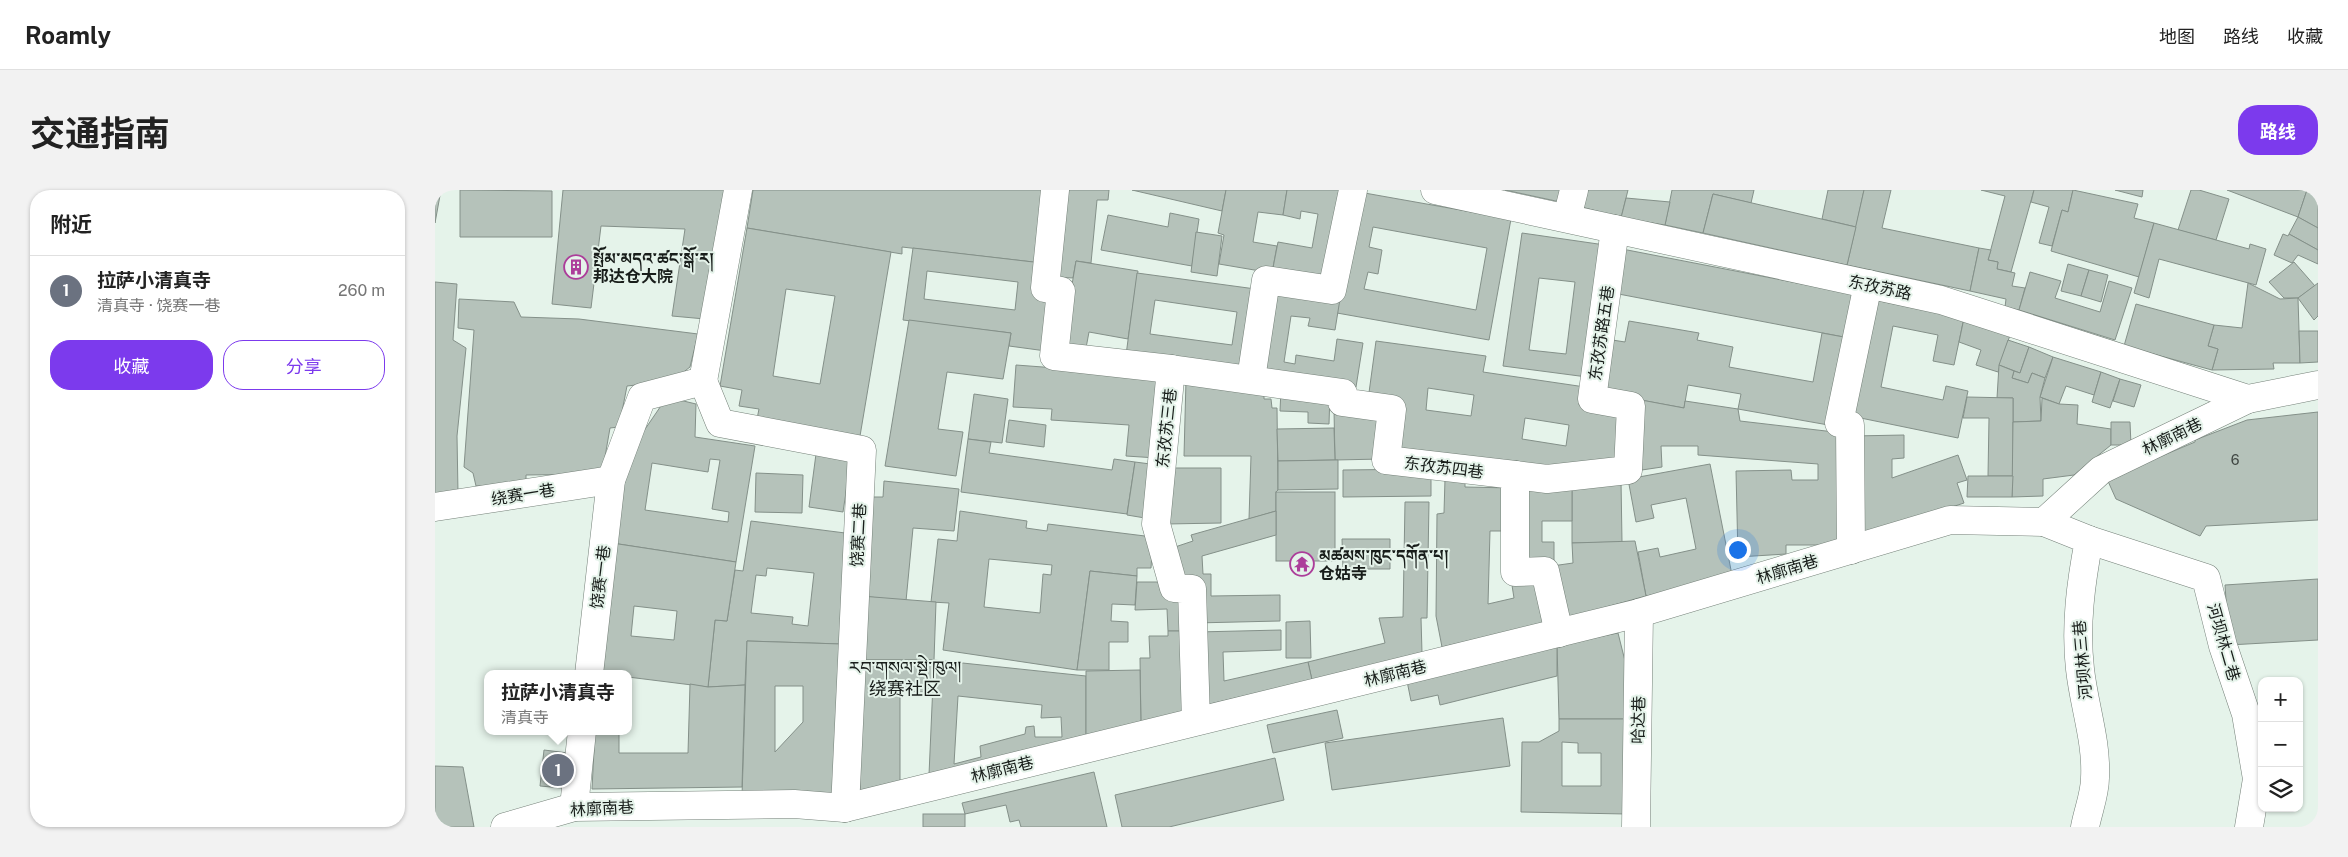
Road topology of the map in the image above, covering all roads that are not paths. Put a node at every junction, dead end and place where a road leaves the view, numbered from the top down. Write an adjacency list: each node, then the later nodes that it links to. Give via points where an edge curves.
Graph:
1 (738, 190): 11 (street)
2 (1055, 190): 9 (street, 东孜苏三巷, via 1045,288 1061,292 1054,356)
3 (1353, 190): 10 (street, via 1332,290 1266,280)
4 (1435, 190): 6 (street, 东孜苏路)
5 (1574, 190): 6 (street)
6 (1567, 218): 7 (street, 东孜苏路)
7 (1615, 229): 8 (street, 东孜苏路); 14 (street, 东孜苏路五巷, via 1591,398 1631,406 1628,470 1547,479)
8 (1868, 284): 13 (street, 东孜苏路, via 1941,300); 19 (street, via 1839,422 1850,425)
9 (1171, 370): 10 (street, 东孜苏四巷); 24 (street, 东孜苏三巷, via 1156,524 1174,588 1191,589)
10 (1251, 379): 14 (street, 东孜苏四巷, via 1343,393 1342,402 1392,409 1386,460)
11 (703, 381): 15 (street, 饶赛一巷, via 642,397); 27 (street, 饶赛二巷, via 720,423 862,450)
12 (2318, 385): 13 (street, 东孜苏路)
13 (2248, 399): 17 (street, 林廓南巷, via 2101,470)
14 (1515, 475): 22 (street, via 1515,572 1545,571)
15 (611, 480): 16 (street, 绕赛一巷); 23 (street, 饶赛一巷)
16 (435, 507)
17 (2044, 522): 18 (street); 19 (street, 林廓南巷, via 1950,520)
18 (2089, 540): 30 (street, 河坝林三巷, via 2080,586 2078,620 2079,668 2095,746 2095,781); 31 (street, 河坝林二巷, via 2206,578 2223,646 2247,714 2257,779)
19 (1851, 550): 20 (street, 林廓南巷)
20 (1639, 613): 22 (street, 林廓南巷); 29 (street, 哈达巷)
21 (1197, 632): 24 (street)
22 (1559, 633): 24 (street, 林廓南巷)
23 (589, 670)
24 (1195, 712): 27 (street, 林廓南巷)
25 (582, 735): 26 (street)
26 (574, 807): 27 (street, 林廓南巷, via 794,804); 28 (street, 林廓南巷)
27 (845, 808)
28 (505, 827)
29 (1636, 827)
30 (2085, 827)
31 (2249, 827)

